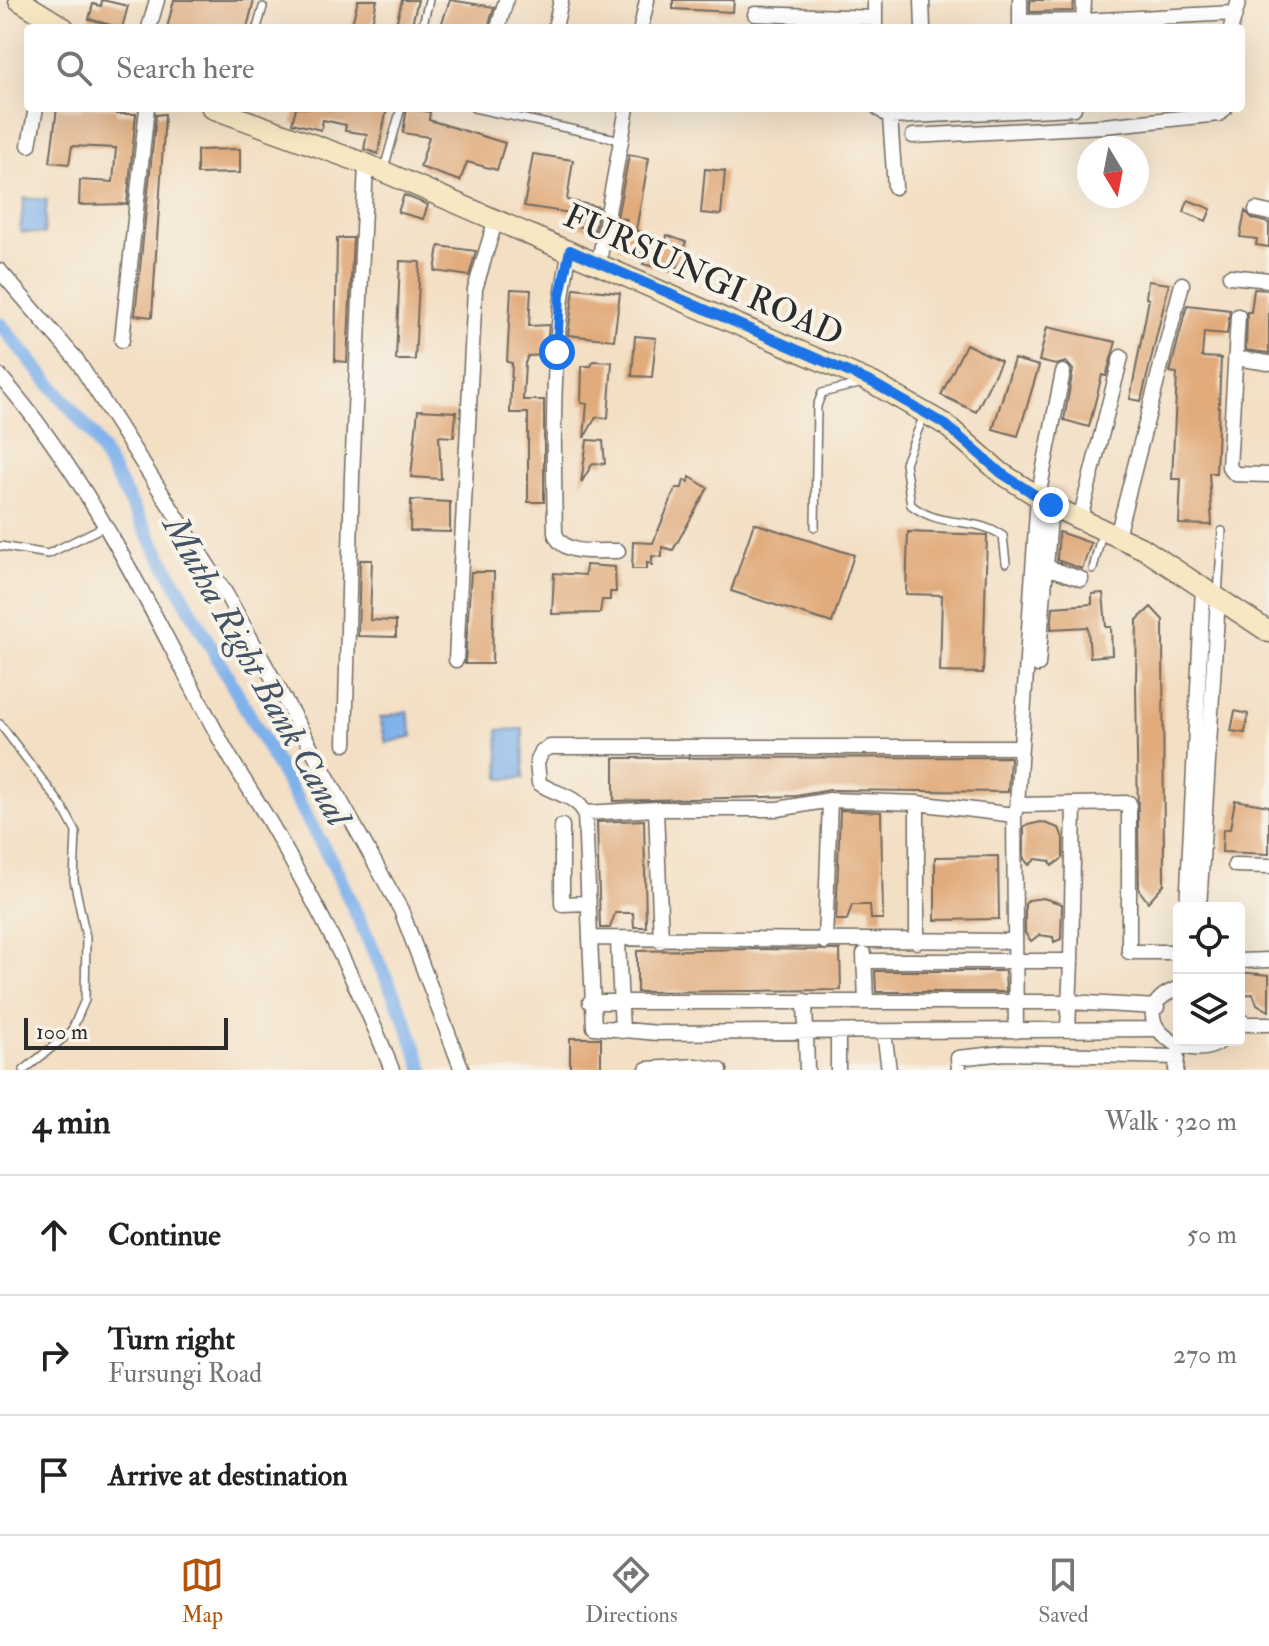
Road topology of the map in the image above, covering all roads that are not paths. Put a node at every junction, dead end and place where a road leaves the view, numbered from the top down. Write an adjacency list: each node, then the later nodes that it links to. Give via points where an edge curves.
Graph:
1 (19, 0): 15 (street)
2 (157, 0): 16 (street)
3 (429, 0): 18 (lane)
4 (506, 0): 19 (street)
5 (561, 0): 20 (street)
6 (647, 0): 21 (street)
7 (875, 0): 14 (street)
8 (922, 0): 22 (street)
9 (1020, 0): 23 (street)
10 (1084, 0): 24 (street)
11 (263, 7): 17 (lane)
12 (755, 14): 14 (street)
13 (1234, 14): 24 (street)
14 (875, 23)
15 (54, 24)
16 (150, 24)
17 (258, 24)
18 (423, 24)
19 (499, 24)
20 (556, 24)
21 (642, 24)
22 (923, 24)
23 (1020, 24)
24 (1083, 24)
25 (35, 112): 35 (street)
26 (147, 112): 46 (street)
27 (230, 112): 36 (street, FURSUNGI ROAD)
28 (399, 112): 36 (lane)
29 (492, 112): 34 (lane)
30 (626, 112): 34 (street)
31 (884, 112): 37 (street)
32 (1221, 112): 33 (street, via 1104,126)
33 (913, 136)
34 (621, 140): 40 (street)
35 (29, 145)
36 (375, 167): 38 (street, FURSUNGI ROAD); 71 (street, via 352,476)
37 (895, 187)
38 (496, 219): 39 (street, FURSUNGI ROAD); 68 (street, via 475,289)
39 (570, 250): 40 (street, FURSUNGI ROAD); 62 (street, via 560,295 555,533 567,549)
40 (599, 262): 52 (street, FURSUNGI ROAD)
41 (0, 271): 123 (street, via 76,359 226,594 401,910)
42 (1230, 276): 43 (street)
43 (1269, 280)
44 (1182, 284): 60 (street)
45 (1238, 316): 48 (street)
46 (122, 340)
47 (1121, 357): 56 (street)
48 (1235, 358): 49 (street); 54 (street, via 1229,467 1235,474)
49 (1269, 363)
50 (1063, 372): 55 (street)
51 (0, 376): 57 (street, via 67,463)
52 (873, 383): 53 (street, FURSUNGI ROAD); 58 (lane, via 822,393 817,406)
53 (925, 413): 55 (street, FURSUNGI ROAD); 63 (lane, via 905,463 911,505 929,519 986,524 1003,536)
54 (1269, 475)
55 (1045, 501): 56 (street, FURSUNGI ROAD); 64 (street); 72 (street)
56 (1080, 519): 60 (street, FURSUNGI ROAD)
57 (105, 526): 61 (lane, via 48,554); 122 (street, via 351,971)
58 (815, 527)
59 (1222, 531): 66 (lane)
60 (1110, 533): 65 (lane); 66 (street, FURSUNGI ROAD)
61 (0, 546)
62 (618, 551)
63 (1006, 563)
64 (1044, 566): 65 (street); 69 (street)
65 (1087, 574)
66 (1211, 593): 67 (street, FURSUNGI ROAD); 82 (street); 83 (street)
67 (1269, 632)
68 (456, 660)
69 (1038, 665)
70 (0, 724): 121 (lane, via 76,832 74,880 86,937 85,1000 71,1032)
71 (345, 744)
72 (1021, 747): 77 (street); 78 (street, via 542,751 539,783 569,797)
73 (830, 800): 74 (street); 76 (street, via 778,809); 89 (street)
74 (917, 803): 77 (street); 91 (street)
75 (1074, 804): 77 (street); 92 (street, via 1129,803 1129,952); 96 (street)
76 (656, 809): 78 (street); 87 (street)
77 (1015, 810): 88 (street)
78 (585, 813): 84 (street)
79 (562, 826): 84 (street, via 562,904)
80 (1235, 865): 81 (street)
81 (1269, 866)
82 (1187, 902)
83 (1199, 902)
84 (587, 903): 85 (street)
85 (590, 938): 86 (street); 102 (street)
86 (618, 941): 87 (street); 99 (street)
87 (661, 941): 89 (street)
88 (1014, 941): 91 (street); 95 (street)
89 (825, 942): 90 (street)
90 (865, 942): 91 (street); 94 (street)
91 (917, 942)
92 (1173, 952)
93 (1269, 960): 97 (street)
94 (864, 961): 95 (street); 101 (street)
95 (1014, 961): 96 (street); 104 (street)
96 (1071, 961): 103 (street)
97 (1245, 961)
98 (1173, 991): 105 (street)
99 (621, 1001): 100 (street); 102 (street); 111 (street)
100 (805, 1001): 101 (street); 109 (street)
101 (866, 1001): 104 (street)
102 (590, 1002): 111 (street, via 594,1027)
103 (1069, 1002): 104 (street); 105 (street); 110 (street)
104 (1015, 1003): 114 (street)
105 (1157, 1007): 108 (street)
106 (1269, 1024): 107 (street)
107 (1245, 1027): 116 (street)
108 (1154, 1029): 110 (street); 119 (street)
109 (807, 1030): 111 (street); 112 (street); 125 (street)
110 (1068, 1030): 114 (street)
111 (622, 1031)
112 (838, 1031): 115 (street); 126 (street)
113 (957, 1031): 114 (street); 115 (street); 118 (street)
114 (1016, 1031)
115 (884, 1032): 127 (street)
116 (1269, 1032)
117 (1217, 1046): 119 (street, via 1201,1058)
118 (958, 1064): 119 (street, via 1005,1053)
119 (1176, 1064)
120 (647, 1069): 124 (street)
121 (24, 1070)
122 (392, 1070)
123 (462, 1070)
124 (720, 1070)
125 (807, 1070)
126 (838, 1070)
127 (889, 1070)

